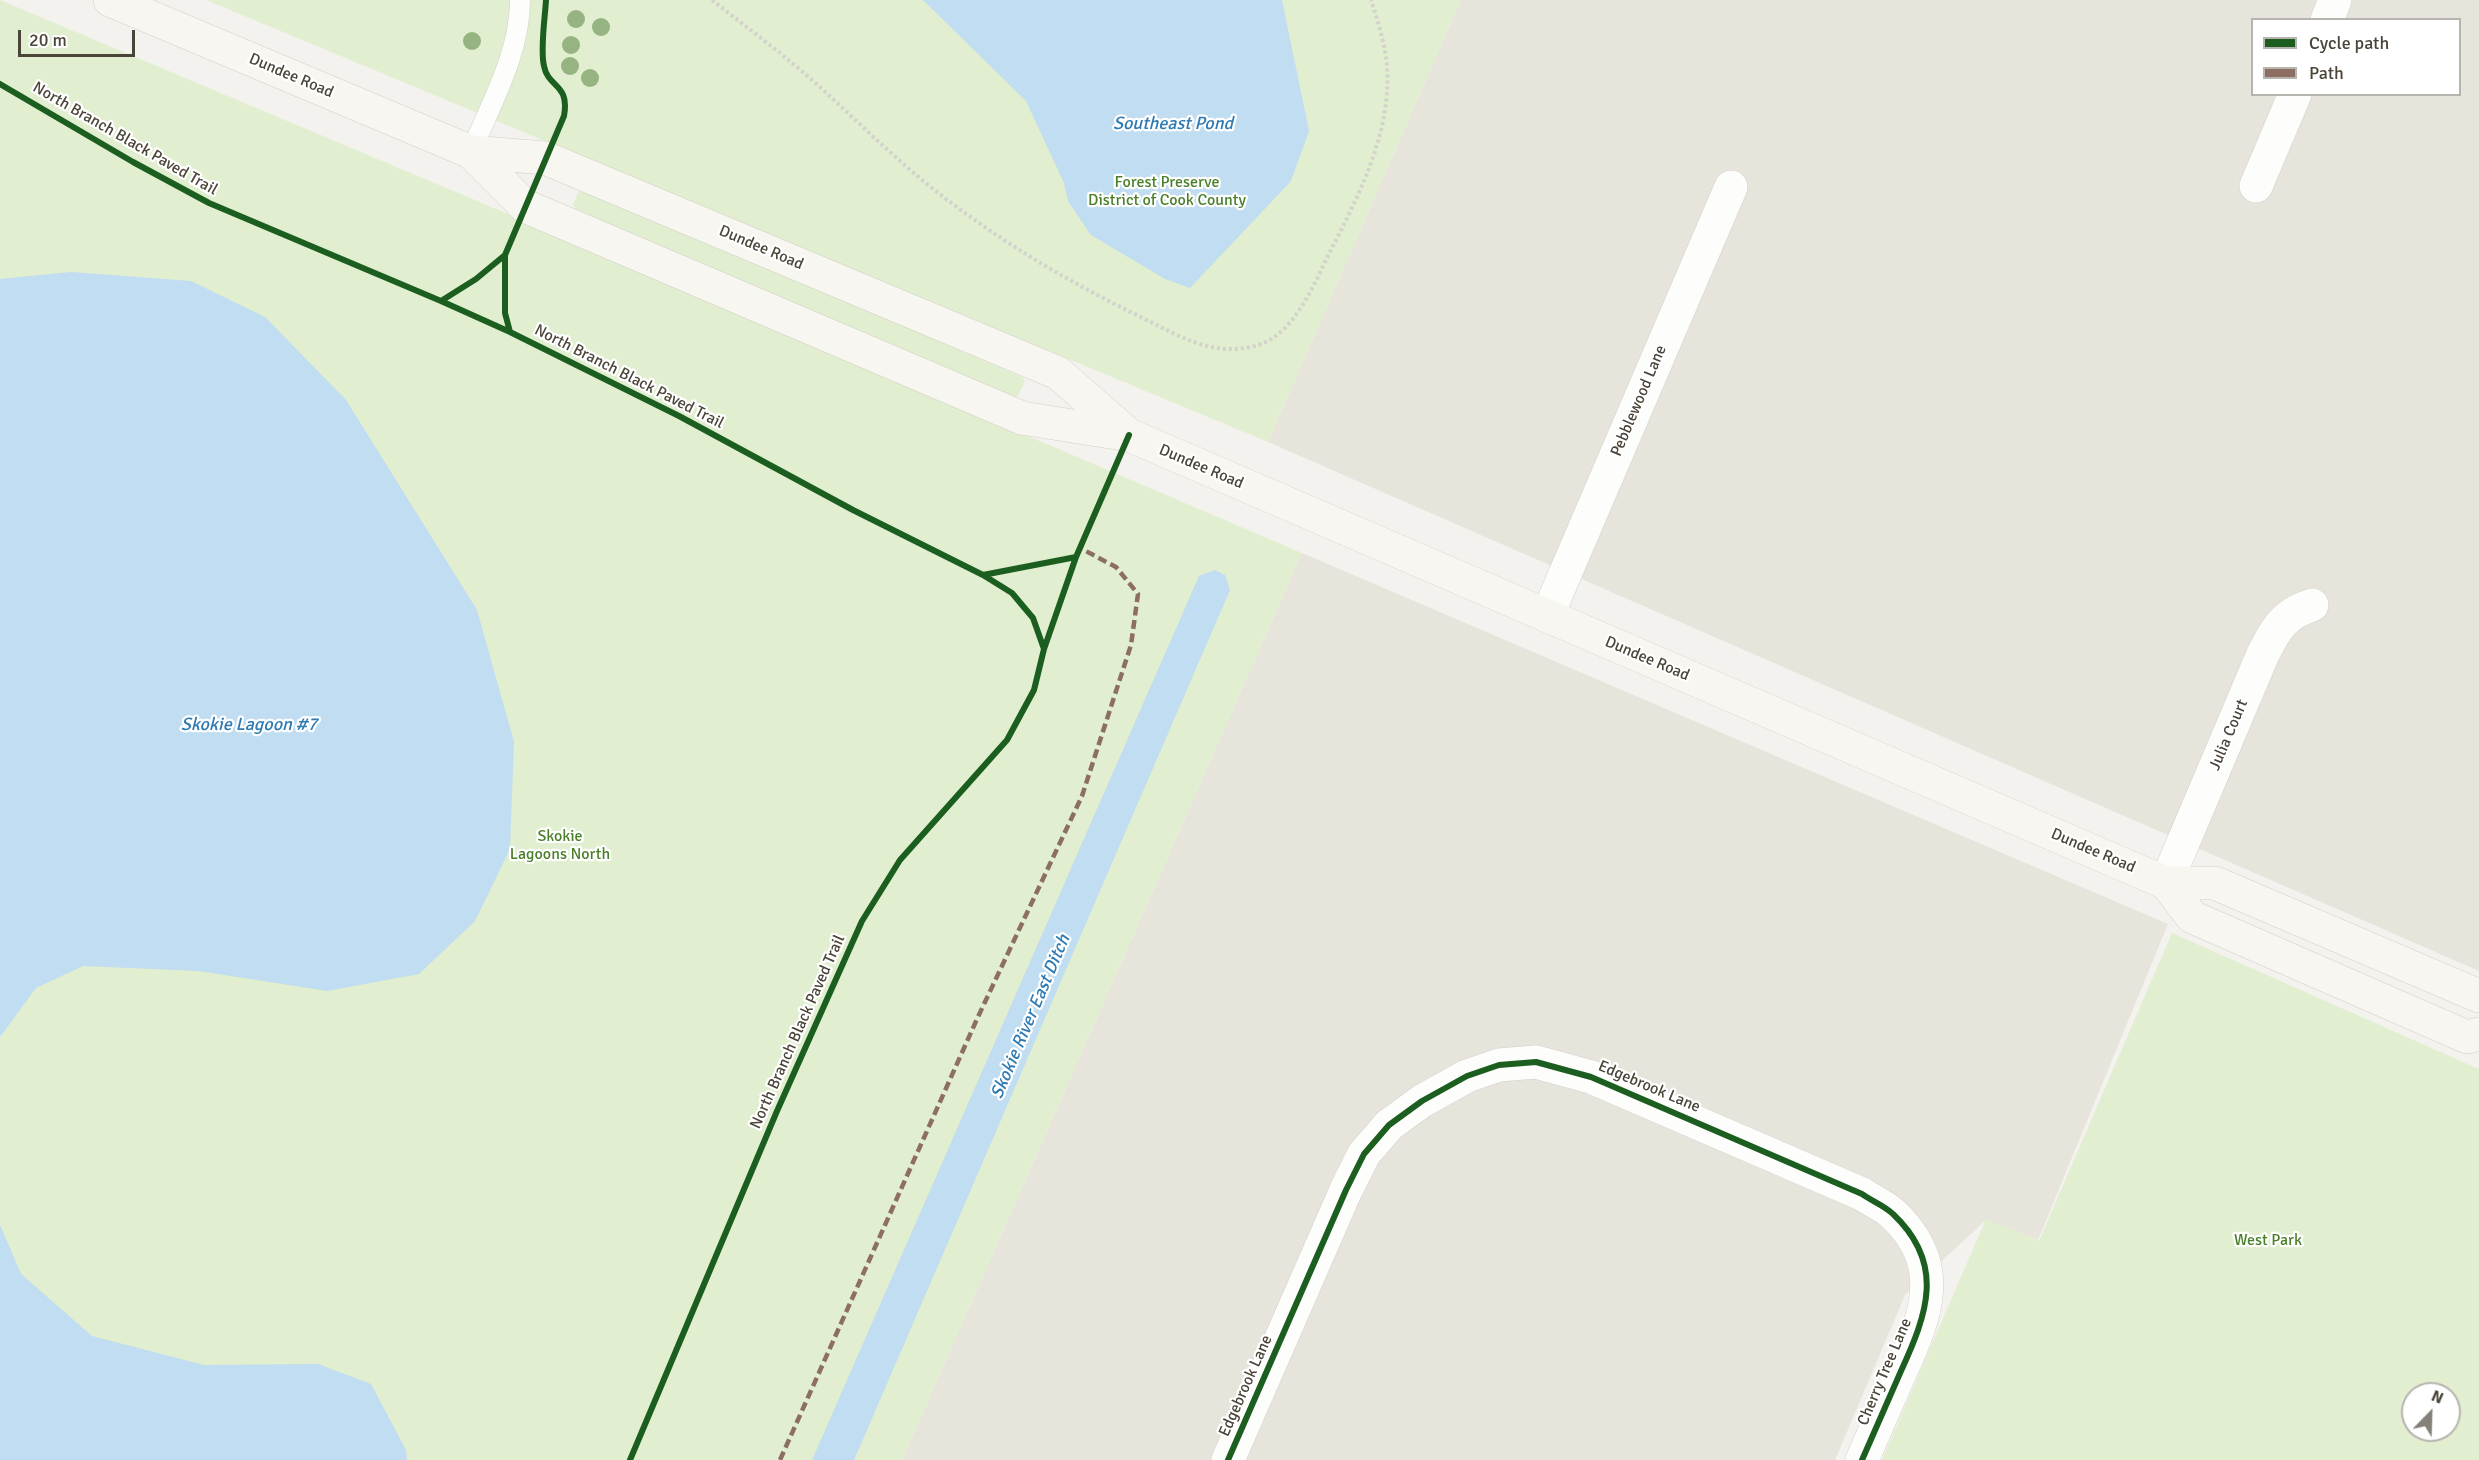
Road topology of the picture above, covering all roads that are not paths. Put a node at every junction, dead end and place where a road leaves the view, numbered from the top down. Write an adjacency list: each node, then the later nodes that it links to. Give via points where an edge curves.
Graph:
1 (110, 0): 6 (main road, Dundee Road)
2 (520, 0): 6 (lane, via 520,22 511,57)
3 (2335, 0): 4 (street)
4 (2328, 18)
5 (2294, 96): 7 (street)
6 (471, 152): 9 (main road, Dundee Road, via 545,158 1058,373); 9 (main road, Dundee Road, via 525,206 1022,418)
7 (2256, 186)
8 (1731, 187): 11 (street, Pebblewood Lane)
9 (1129, 435): 11 (main road, Dundee Road)
10 (2312, 606): 12 (street, Julia Court, via 2287,616 2274,632)
11 (1547, 616): 12 (main road, Dundee Road)
12 (2166, 883): 13 (main road, Dundee Road, via 2215,883); 14 (main road, Dundee Road, via 2192,917 2467,1037)
13 (2479, 996)
14 (2479, 1034)
15 (1923, 1257): 16 (street, Edgebrook Lane, via 1911,1234 1892,1213 1862,1194 1592,1077 1536,1062 1499,1065 1467,1076 1422,1101 1389,1125 1364,1154); 17 (street, Cherry Tree Lane, via 1926,1309)
16 (1228, 1460)
17 (1862, 1460)

